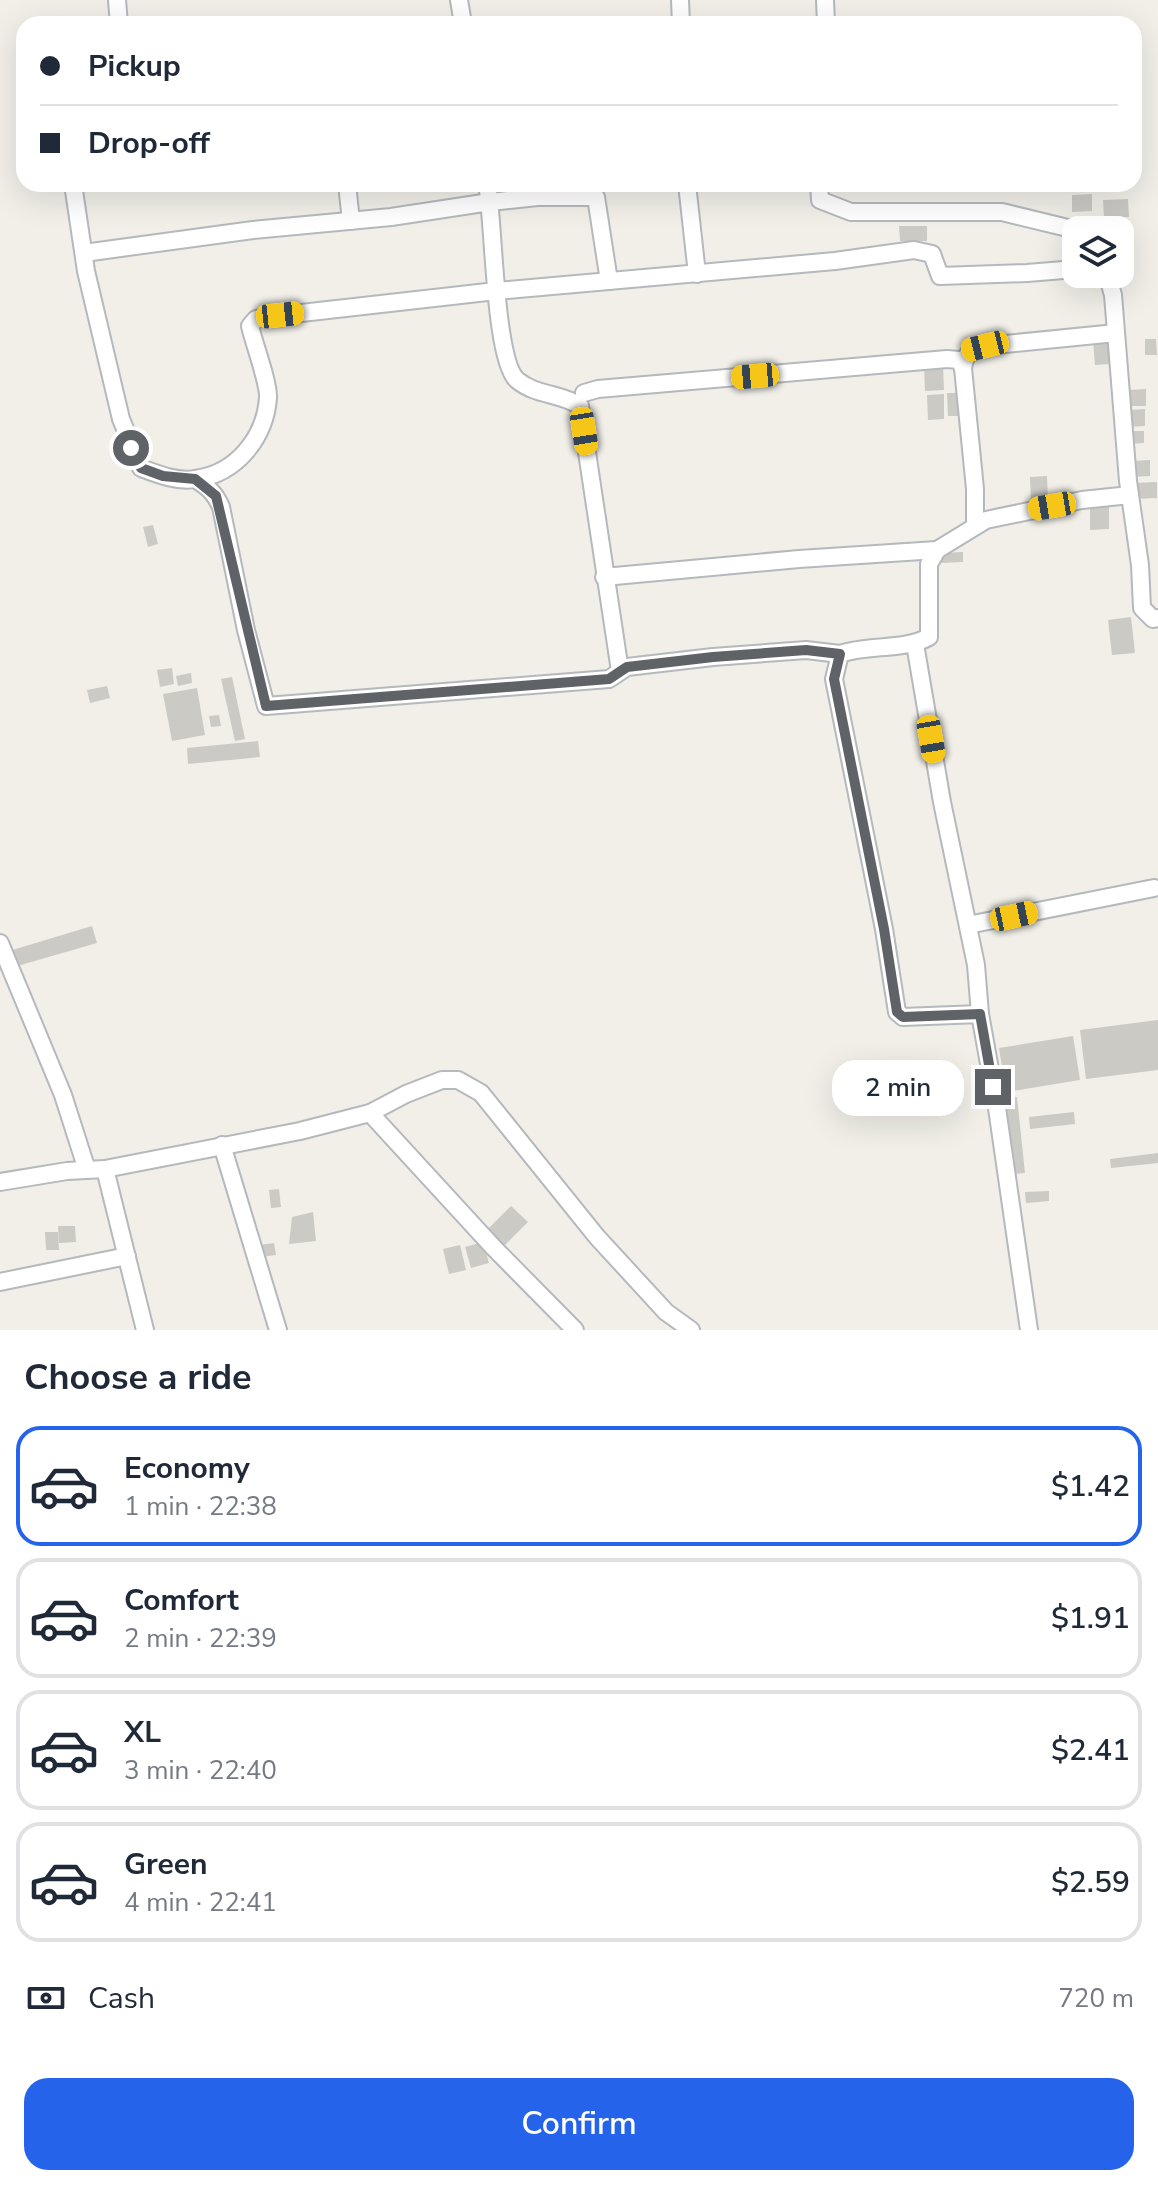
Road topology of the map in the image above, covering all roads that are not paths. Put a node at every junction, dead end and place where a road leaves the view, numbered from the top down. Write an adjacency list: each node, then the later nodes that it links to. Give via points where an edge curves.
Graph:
1 (74, 192): 9 (street)
2 (348, 192): 7 (street)
3 (488, 192): 6 (street)
4 (688, 192): 11 (street)
5 (820, 192): 8 (street, via 820,200 851,212 1002,212)
6 (490, 202): 7 (street); 12 (street, via 596,197); 14 (street)
7 (351, 221): 9 (street)
8 (1062, 227)
9 (84, 253): 18 (street, via 131,448 141,468)
10 (1062, 270): 11 (street, via 940,276 932,254 914,250)
11 (697, 274): 12 (street)
12 (609, 281): 14 (street)
13 (1111, 288): 15 (street)
14 (496, 291): 18 (street, via 256,319 250,326 269,396 262,425 248,453); 22 (street, via 506,359 516,379 540,394 580,406)
15 (1116, 333): 16 (street, via 985,346 969,350); 19 (street)
16 (963, 368): 17 (street, via 959,360 931,360); 20 (street)
17 (584, 393)
18 (195, 479): 26 (street, via 209,488 221,507 266,706 609,679)
19 (1130, 495): 20 (street, via 1022,511); 23 (street, via 1142,608)
20 (975, 526): 21 (street)
21 (937, 550): 22 (street); 24 (street, via 929,564 929,637)
22 (604, 577): 26 (street)
23 (1158, 618)
24 (915, 644): 25 (street); 28 (street)
25 (840, 654): 26 (street, via 775,652); 30 (street, via 834,679 897,1012 903,1017)
26 (620, 671)
27 (1154, 888): 28 (street)
28 (968, 925): 30 (street)
29 (0, 943): 34 (street, via 63,1095)
30 (980, 1014): 42 (street)
31 (370, 1113): 32 (street); 38 (street, via 442,1080 458,1080 481,1093 597,1237); 41 (street)
32 (222, 1145): 33 (street); 40 (street)
33 (105, 1169): 34 (street); 36 (street)
34 (87, 1170): 35 (street)
35 (0, 1182)
36 (127, 1256): 37 (street); 39 (street)
37 (0, 1282)
38 (688, 1329)
39 (145, 1330)
40 (278, 1330)
41 (575, 1330)
42 (1029, 1330)

